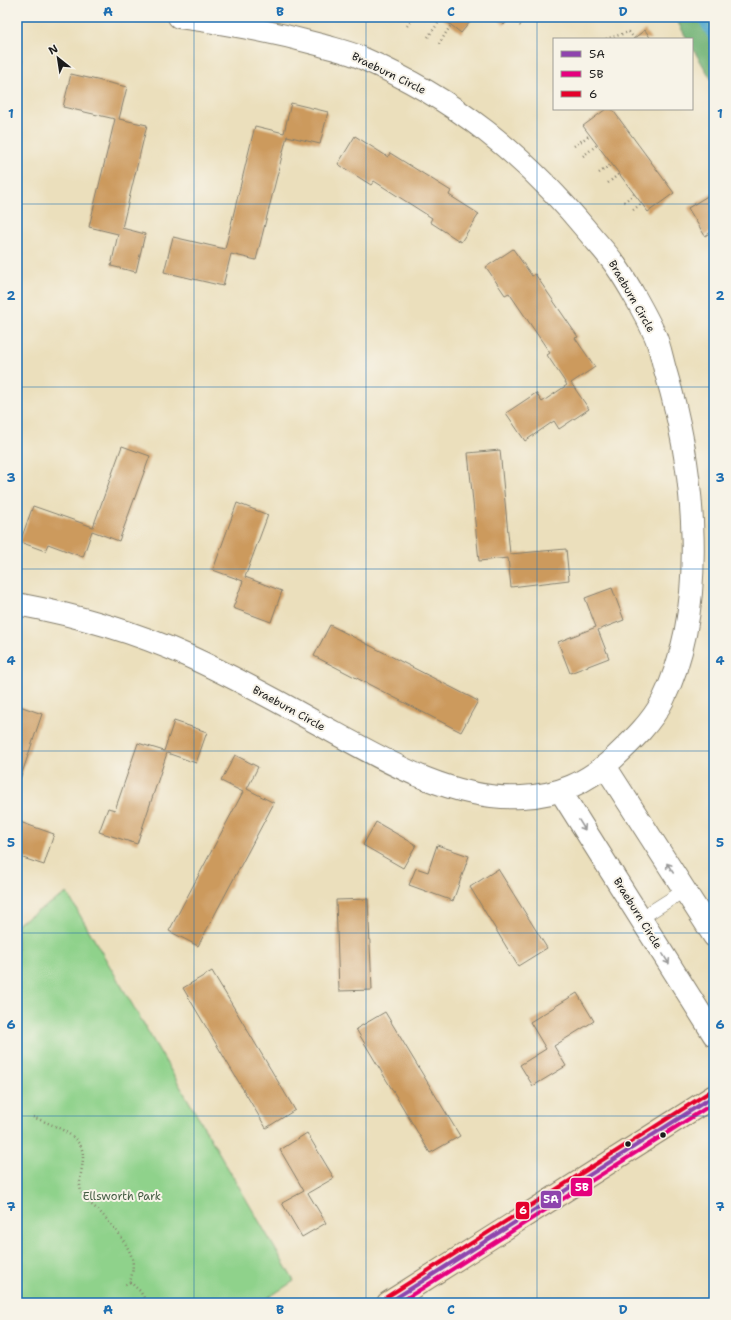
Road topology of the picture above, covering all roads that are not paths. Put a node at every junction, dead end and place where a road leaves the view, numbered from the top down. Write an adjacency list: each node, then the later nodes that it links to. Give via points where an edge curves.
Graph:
1 (179, 17): 3 (street, Braeburn Circle, via 282,34 352,54 452,105 526,164 573,213 618,267 655,335 673,397 687,466 693,560 681,655 662,703 634,740)
2 (17, 604): 4 (street, Braeburn Circle, via 60,612 119,628 190,657 261,692 398,767 438,783 478,794 520,798)
3 (605, 766): 4 (street, Braeburn Circle); 5 (street, one-way to 3)
4 (561, 792): 6 (street, Braeburn Circle, one-way to 6)
5 (685, 890): 6 (lane); 7 (street)
6 (641, 918): 8 (street, Braeburn Circle, one-way to 8)
7 (714, 936)
8 (714, 1035)
9 (714, 1096): 10 (main road)
10 (388, 1303)

